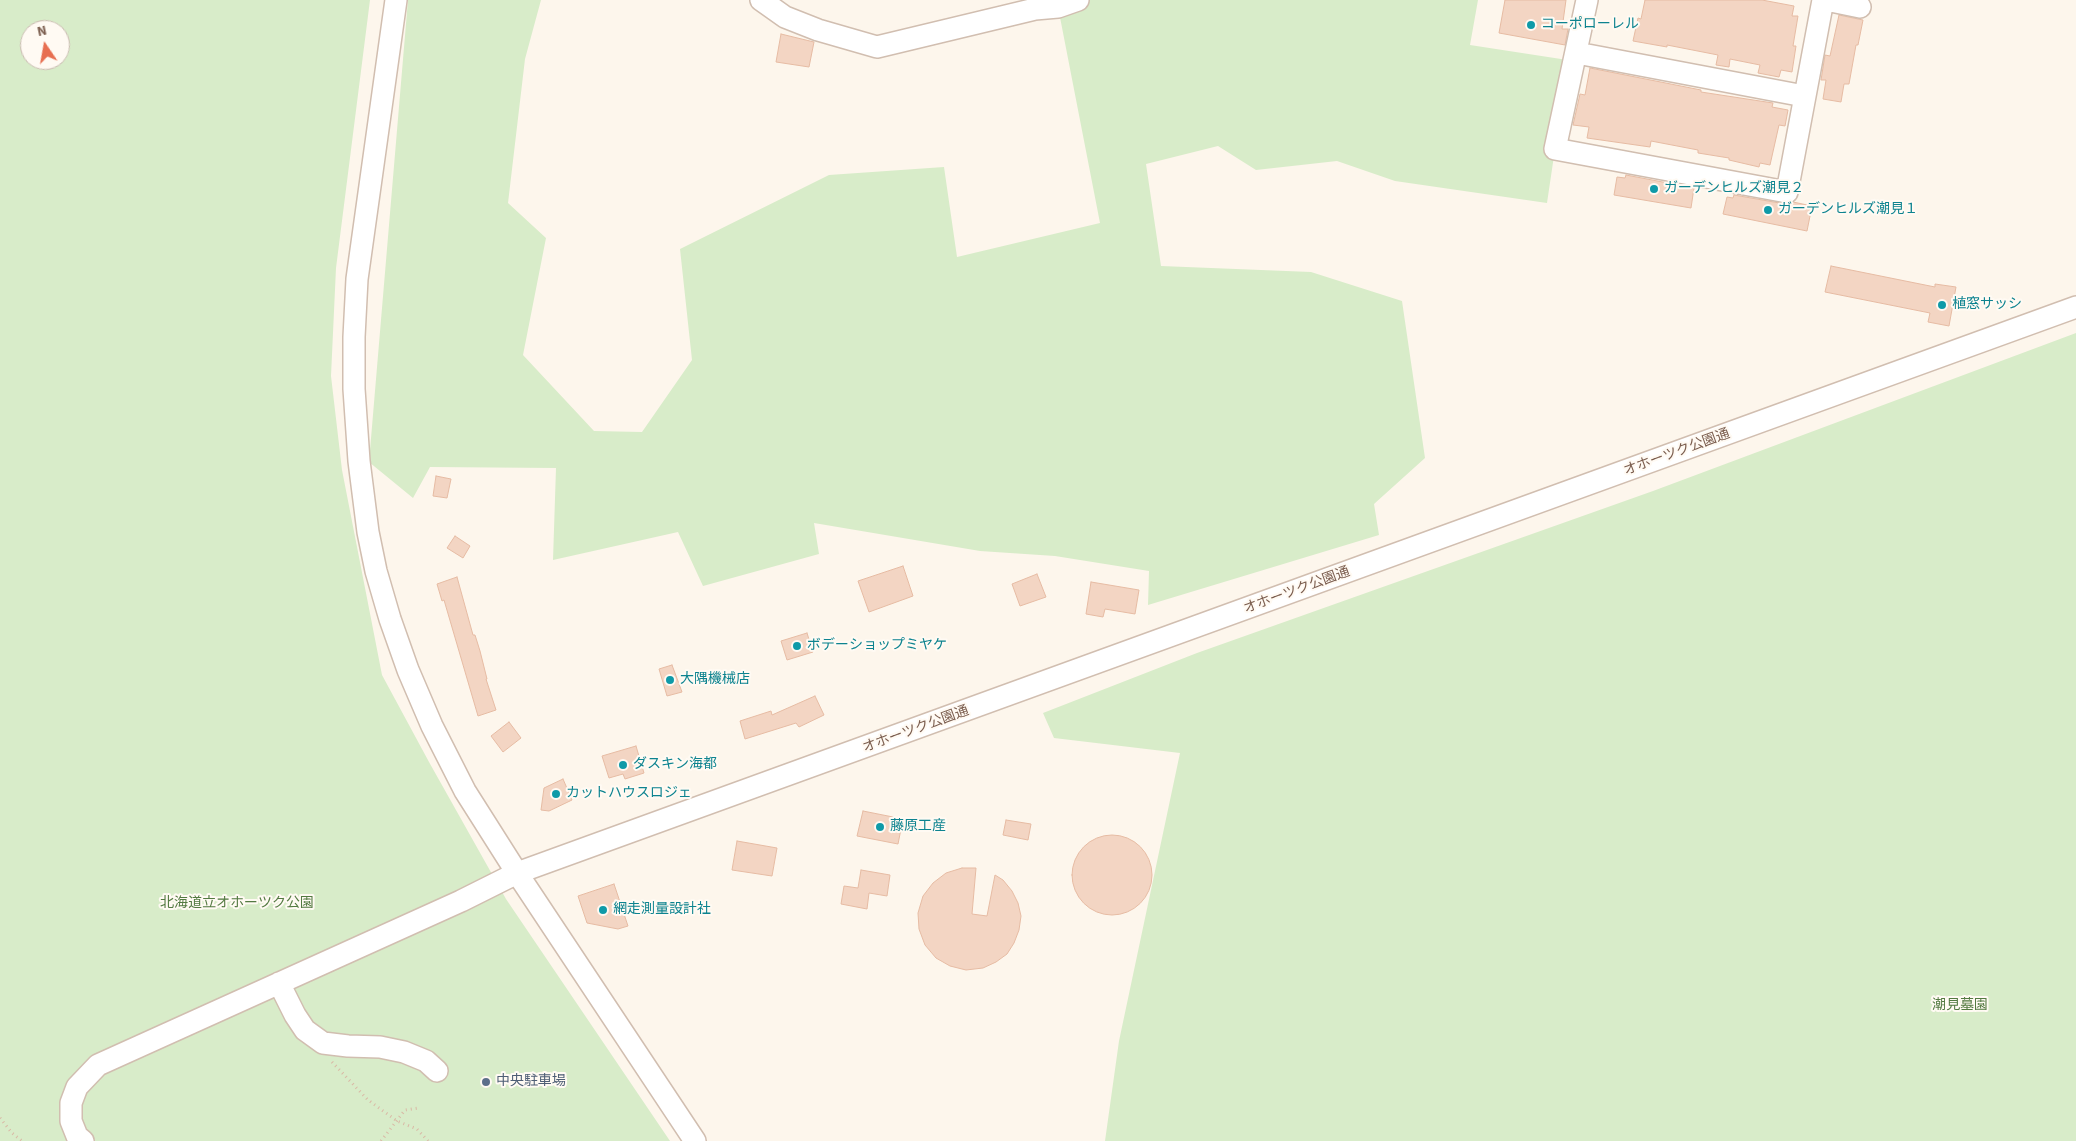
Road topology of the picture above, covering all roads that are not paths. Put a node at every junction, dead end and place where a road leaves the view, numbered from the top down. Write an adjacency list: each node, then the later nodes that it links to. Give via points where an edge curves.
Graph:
1 (396, 0): 10 (street, via 357,279 354,389 367,524 390,619 432,726 465,791)
2 (761, 0): 3 (street, via 785,17 877,47)
3 (1078, 0)
4 (1587, 0): 7 (street)
5 (1824, 0): 6 (street); 8 (street)
6 (1860, 7)
7 (1576, 53): 8 (street); 8 (street, via 1555,149 1787,192)
8 (1804, 96)
9 (2076, 307): 10 (street, オホーツク公園通)
10 (517, 873): 11 (street, オホーツク公園通); 14 (street)
11 (279, 983): 12 (street, via 305,1030 323,1042 404,1052 426,1061); 13 (street, オホーツク公園通, via 98,1065 77,1087 71,1103 71,1121 77,1136)
12 (437, 1071)
13 (83, 1141)
14 (695, 1141)

